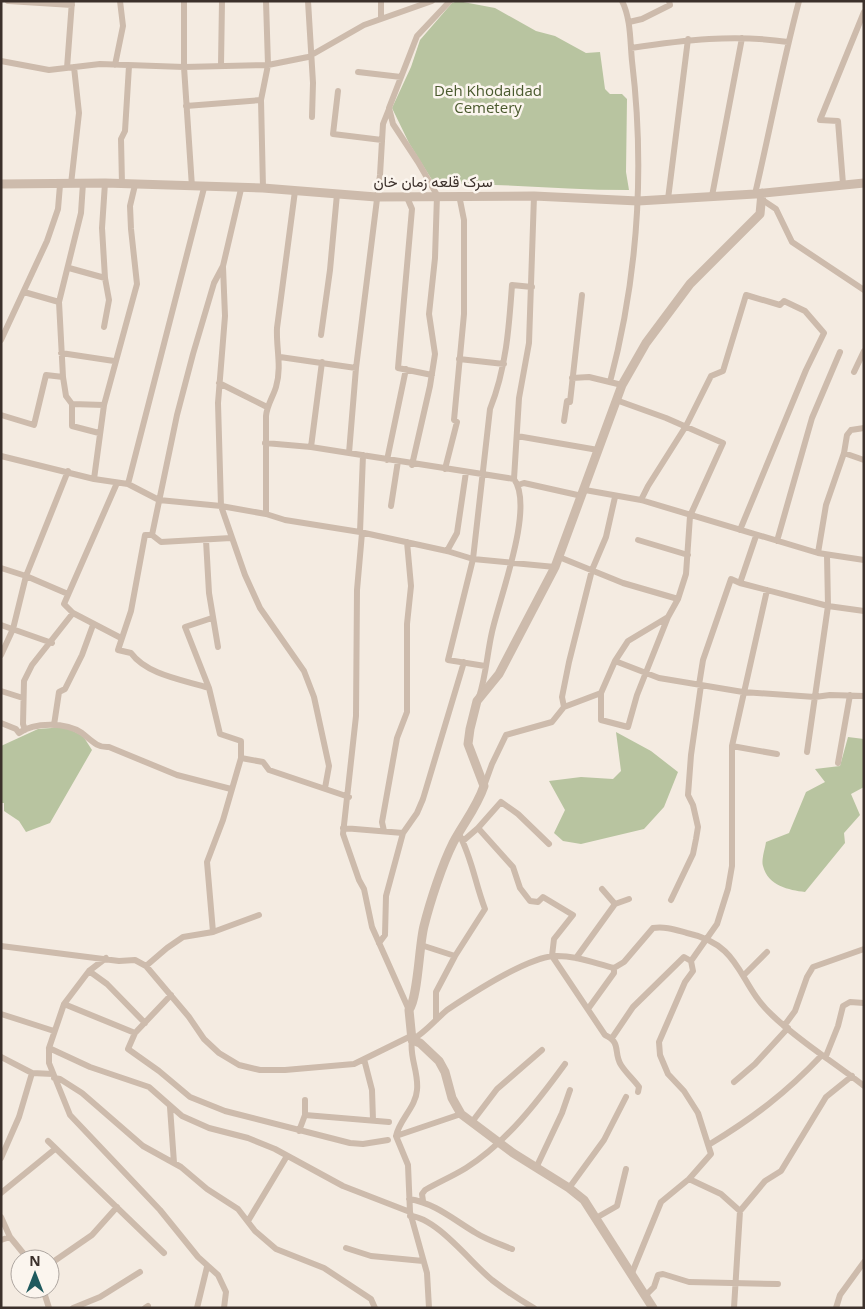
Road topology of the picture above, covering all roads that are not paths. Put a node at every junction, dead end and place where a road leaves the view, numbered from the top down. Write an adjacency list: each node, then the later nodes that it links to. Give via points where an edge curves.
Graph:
1 (8, 1): 13 (street)
2 (120, 1): 23 (street, via 123,26)
3 (184, 1): 27 (street)
4 (222, 1): 24 (street)
5 (266, 1): 25 (street)
6 (308, 1): 21 (street)
7 (381, 1): 15 (street)
8 (432, 1): 15 (street)
9 (450, 1): 30 (street, via 417,36)
10 (622, 1): 16 (street)
11 (669, 1): 16 (street, via 670,5)
12 (799, 1): 19 (street)
13 (72, 3): 28 (street)
14 (864, 12): 43 (street, via 820,120 838,121)
15 (381, 18): 21 (street)
16 (629, 22): 20 (street)
17 (742, 38): 18 (street); 19 (street); 58 (street)
18 (688, 39): 20 (street); 59 (street)
19 (788, 42): 54 (street)
20 (630, 48): 60 (street, via 635,89)
21 (310, 54): 25 (street); 35 (street)
22 (1, 61): 28 (street, via 49,70)
23 (115, 65): 26 (street); 28 (street)
24 (221, 65): 25 (street); 27 (street)
25 (268, 65): 32 (street)
26 (129, 66): 27 (street); 42 (street, via 125,131 121,139)
27 (184, 67): 33 (street)
28 (71, 68): 41 (street, via 79,113)
29 (358, 72): 30 (street)
30 (401, 77): 34 (street)
31 (338, 91): 36 (street, via 333,134)
32 (260, 100): 33 (street); 48 (street)
33 (186, 106): 46 (street)
34 (389, 108): 36 (street); 52 (street, via 394,124)
35 (312, 117)
36 (382, 140): 55 (street)
37 (83, 183): 38 (street, سرک قلعه زمان خان); 41 (street, سرک قلعه زمان خان); 62 (street, via 81,213)
38 (105, 183): 42 (street, سرک قلعه زمان خان); 63 (street, via 102,228)
39 (864, 183): 43 (street, سرک قلعه زمان خان)
40 (1, 184): 44 (street, سرک قلعه زمان خان)
41 (71, 184): 44 (street, سرک قلعه زمان خان)
42 (122, 184): 45 (street, سرک قلعه زمان خان)
43 (843, 184): 54 (street, سرک قلعه زمان خان)
44 (60, 185): 66 (street, via 58,209)
45 (134, 185): 46 (street, سرک قلعه زمان خان); 77 (street, via 130,229 136,284)
46 (192, 187): 47 (street, سرک قلعه زمان خان)
47 (204, 188): 49 (street, سرک قلعه زمان خان); 117 (street)
48 (263, 188): 49 (street, سرک قلعه زمان خان); 50 (street, سرک قلعه زمان خان)
49 (241, 189): 61 (street)
50 (295, 191): 51 (street, سرک قلعه زمان خان); 75 (street, via 277,328 276,348)
51 (337, 194): 55 (street, سرک قلعه زمان خان); 70 (street)
52 (437, 195): 53 (street, سرک قلعه زمان خان); 56 (street, سرک قلعه زمان خان); 83 (street, via 429,314 434,354)
53 (459, 195): 57 (street, سرک قلعه زمان خان); 76 (street, via 464,220 464,314)
54 (759, 195): 58 (street, سرک قلعه زمان خان); 65 (street, via 776,208 792,242); 88 (street, via 760,214 690,284 646,343)
55 (376, 196): 56 (street, سرک قلعه زمان خان); 80 (street)
56 (406, 196): 81 (street, via 412,209 398,368)
57 (534, 196): 60 (street, سرک قلعه زمان خان); 64 (street)
58 (712, 196): 59 (street, سرک قلعه زمان خان)
59 (668, 199): 60 (street, سرک قلعه زمان خان)
60 (638, 201): 86 (street, via 634,268)
61 (223, 266): 87 (street, via 225,316); 120 (street, via 214,284 193,354)
62 (69, 268): 63 (street); 68 (street)
63 (105, 278): 69 (street, via 109,300)
64 (532, 287): 79 (street, via 512,285); 98 (street, via 529,343 519,398)
65 (864, 290)
66 (24, 292): 68 (street); 71 (street)
67 (582, 295): 85 (street)
68 (60, 302): 74 (street)
69 (104, 327)
70 (321, 335)
71 (1, 340)
72 (864, 351): 82 (street)
73 (840, 352): 133 (street, via 812,418)
74 (61, 354): 77 (street); 84 (street)
75 (280, 357): 78 (street); 92 (street, via 276,386)
76 (459, 359): 79 (street); 110 (street, via 454,420 457,422)
77 (114, 361): 91 (street)
78 (322, 362): 80 (street); 100 (street)
79 (504, 364): 113 (street, via 490,409)
80 (356, 368): 102 (street)
81 (406, 369): 83 (street); 106 (street)
82 (854, 372)
83 (432, 375): 109 (street)
84 (63, 377): 90 (street, via 66,396); 93 (street, via 46,375 34,425)
85 (572, 378): 86 (street, via 589,377); 94 (street)
86 (610, 382): 88 (street)
87 (219, 383): 92 (street); 122 (street)
88 (622, 385): 89 (street)
89 (616, 400): 95 (street); 101 (street)
90 (72, 404): 91 (street); 97 (street, via 72,426)
91 (104, 405): 97 (street)
92 (267, 407): 99 (street)
93 (1, 415)
94 (564, 421)
95 (686, 426): 121 (street); 125 (street, via 723,443); 126 (street, via 711,376 723,371 746,295 780,304 784,301 805,311 824,331)
96 (864, 428): 103 (street, via 851,430)
97 (99, 433): 114 (street)
98 (517, 436): 101 (street); 115 (street)
99 (265, 443): 100 (street); 124 (street)
100 (311, 447): 102 (street)
101 (598, 450): 118 (street)
102 (349, 453): 104 (street)
103 (844, 453): 107 (street); 136 (street, via 826,505)
104 (363, 455): 106 (street); 127 (street)
105 (1, 456): 111 (street)
106 (387, 460): 108 (street)
107 (864, 460)
108 (398, 461): 109 (street); 123 (street)
109 (412, 464): 110 (street)
110 (445, 469): 112 (street)
111 (68, 471): 114 (street); 146 (street)
112 (466, 472): 113 (street); 135 (street, via 457,533)
113 (482, 475): 115 (street); 140 (street)
114 (94, 479): 116 (street)
115 (516, 482): 118 (street); 142 (street, via 521,500)
116 (117, 483): 117 (street); 149 (street)
117 (128, 484): 120 (street)
118 (584, 493): 119 (street); 139 (street)
119 (615, 497): 121 (street); 145 (street, via 606,537)
120 (160, 500): 122 (street); 128 (street)
121 (641, 500): 125 (street)
122 (221, 506): 124 (street); 130 (street)
123 (391, 506)
124 (266, 514): 127 (street)
125 (690, 516): 126 (street); 137 (street)
126 (740, 530): 129 (street)
127 (361, 532): 134 (street); 189 (street, via 356,716)
128 (152, 535): 131 (street, via 161,542); 159 (street, via 145,535 131,611)
129 (756, 536): 133 (street); 147 (street)
130 (231, 538): 131 (street); 187 (street, via 260,608 295,655 311,688 329,766)
131 (206, 540): 155 (street)
132 (638, 540): 137 (street)
133 (777, 541): 136 (street)
134 (407, 542): 135 (street); 192 (street, via 411,586 407,712 397,738 382,822)
135 (447, 550): 140 (street)
136 (818, 553): 138 (street)
137 (688, 555): 150 (street)
138 (827, 555): 141 (street); 151 (street)
139 (559, 557): 143 (street); 145 (street)
140 (473, 559): 142 (street); 164 (street, via 448,660)
141 (864, 560)
142 (512, 563): 143 (street); 165 (street)
143 (555, 567): 176 (street, via 499,674)
144 (1, 568): 146 (street)
145 (592, 570): 150 (street); 177 (street, via 569,662 562,697)
146 (26, 576): 149 (street); 158 (street)
147 (740, 583): 148 (street); 167 (street, via 731,579 704,660)
148 (767, 590): 151 (street); 170 (street)
149 (68, 594): 153 (street, via 64,604)
150 (678, 599): 154 (street)
151 (828, 606): 152 (street); 174 (street)
152 (864, 611)
153 (73, 613): 157 (street); 160 (street)
154 (668, 617): 163 (street, via 628,640); 166 (street)
155 (212, 618): 161 (street); 168 (street, via 185,626)
156 (1, 625): 158 (street)
157 (93, 625): 159 (street); 179 (street, via 65,690 59,692)
158 (13, 629): 160 (street); 162 (street)
159 (122, 638): 168 (street, via 118,650 131,653 138,662 163,674)
160 (52, 643): 175 (street, via 32,665 24,681)
161 (218, 648)
162 (1, 655)
163 (615, 661): 166 (street); 171 (street)
164 (464, 662): 165 (street); 193 (street, via 423,799)
165 (485, 666): 176 (street, via 484,682)
166 (646, 672): 167 (street, via 659,678); 171 (street, via 628,727 601,720)
167 (700, 685): 170 (street); 198 (street, via 688,795 693,805 697,833 693,854)
168 (209, 688): 184 (street, via 220,734 241,741)
169 (1, 691): 175 (street)
170 (743, 692): 174 (street); 181 (street)
171 (601, 693): 177 (street)
172 (850, 695): 173 (street); 174 (street); 185 (street)
173 (864, 696)
174 (815, 697): 182 (street)
175 (23, 698): 180 (street)
176 (477, 701): 186 (street, via 468,744)
177 (564, 706): 186 (street, via 552,722 506,735)
178 (1, 723): 180 (street, via 18,733)
179 (54, 725): 180 (street); 188 (street, via 70,727 102,748 109,747 178,775)
180 (25, 730)
181 (732, 746): 183 (street); 202 (street, via 732,866 717,924)
182 (807, 752)
183 (777, 754)
184 (241, 758): 187 (street, via 263,762 269,770); 188 (street)
185 (838, 763)
186 (484, 786): 194 (street)
187 (325, 788): 189 (street)
188 (231, 789): 201 (street, via 207,862)
189 (349, 797): 190 (street)
190 (343, 828): 192 (street); 203 (street)
191 (478, 828): 194 (street); 195 (street, via 501,802); 209 (street, via 513,867 520,888 530,901 538,902 543,897 573,915 554,939)
192 (384, 831): 193 (street)
193 (403, 833): 203 (street, via 386,896 385,935)
194 (461, 838): 204 (street, via 453,843 427,913); 208 (street, via 470,854 485,909)
195 (549, 844)
196 (602, 889): 199 (street)
197 (629, 899): 199 (street)
198 (671, 900)
199 (615, 904): 211 (street)
200 (259, 915): 201 (street)
201 (213, 932): 213 (street, via 183,937)
202 (707, 937): 212 (street); 214 (street, via 653,928 624,962); 216 (street, via 727,952)
203 (379, 943): 221 (street)
204 (421, 945): 208 (street); 221 (street, via 414,1003)
205 (1, 946): 210 (street)
206 (864, 948): 225 (street, via 813,967)
207 (766, 952): 216 (street)
208 (455, 956): 223 (street, via 436,992)
209 (552, 956): 211 (street); 220 (street); 223 (street, via 486,985)
210 (106, 958): 213 (street, via 135,960); 215 (street)
211 (576, 958): 214 (street)
212 (692, 961): 229 (street, via 684,957 659,980 633,1007); 256 (street, via 693,971 659,1042 660,1054 668,1074 698,1113)
213 (146, 966): 217 (street)
214 (614, 968): 220 (street)
215 (88, 971): 219 (street); 224 (street, via 107,984)
216 (744, 975): 225 (street, via 771,1015)
217 (171, 996): 224 (street); 234 (street, via 204,1039 239,1065 260,1070 324,1068 354,1064)
218 (864, 1003): 232 (street, via 850,1002 843,1006 832,1044 826,1056)
219 (64, 1004): 226 (street); 227 (street)
220 (588, 1009): 229 (street, via 605,1034)
221 (409, 1010): 228 (street)
222 (1, 1014): 226 (street)
223 (436, 1020): 228 (street)
224 (144, 1023): 227 (street)
225 (786, 1027): 232 (street); 239 (street, via 755,1064)
226 (54, 1030): 230 (street)
227 (135, 1033): 251 (street, via 128,1049 190,1097 225,1111)
228 (413, 1038): 234 (street); 246 (street, via 439,1060); 252 (street, via 411,1046 416,1062 417,1091)
229 (612, 1038): 242 (street, via 617,1045 620,1063 640,1087)
230 (49, 1048): 237 (street); 245 (street, via 90,1067 149,1087)
231 (542, 1050): 250 (street, via 497,1089)
232 (821, 1056): 238 (street); 256 (street, via 768,1106)
233 (1, 1057): 236 (street)
234 (364, 1059): 248 (street, via 372,1090)
235 (565, 1064): 255 (street)
236 (32, 1073): 237 (street); 259 (street, via 19,1117)
237 (53, 1076): 260 (street, via 82,1093 143,1146); 283 (street, via 70,1115 160,1210)
238 (852, 1076): 240 (street); 269 (street, via 826,1097 781,1171 765,1181)
239 (734, 1082)
240 (864, 1086)
241 (570, 1090): 261 (street)
242 (638, 1092)
243 (626, 1097): 264 (street, via 604,1140)
244 (305, 1100): 247 (street)
245 (170, 1107): 258 (street, via 209,1128 248,1138); 260 (street)
246 (461, 1114): 250 (street); 252 (street)
247 (305, 1115): 248 (street); 251 (street)
248 (373, 1120): 249 (street)
249 (390, 1122)
250 (472, 1122): 255 (street)
251 (299, 1131): 253 (street, via 363,1144)
252 (396, 1136): 266 (street, via 408,1165)
253 (388, 1140)
254 (48, 1141): 257 (street)
255 (499, 1142): 261 (street); 267 (street, via 467,1167 425,1190 422,1194)
256 (710, 1144): 263 (street, via 711,1154)
257 (55, 1149): 265 (street); 268 (street)
258 (286, 1156): 270 (street, via 343,1186); 273 (street)
259 (1, 1158)
260 (174, 1164): 273 (street, via 238,1208)
261 (536, 1168): 264 (street)
262 (626, 1169): 272 (street, via 618,1206)
263 (689, 1179): 269 (street, via 721,1194); 285 (street, via 661,1202)
264 (569, 1188): 272 (street, via 584,1200)
265 (1, 1193)
266 (409, 1199): 267 (street); 270 (street)
267 (424, 1201): 278 (street, via 475,1233)
268 (117, 1207): 279 (street); 280 (street, via 92,1235)
269 (740, 1211): 286 (street)
270 (410, 1214): 281 (street); 294 (street, via 436,1228 493,1280)
271 (1, 1217): 274 (street)
272 (596, 1218): 285 (street)
273 (248, 1221): 292 (street, via 276,1249 324,1268 371,1299)
274 (10, 1237): 275 (street); 277 (street)
275 (1, 1240)
276 (346, 1248): 281 (street, via 371,1256)
277 (20, 1249)
278 (512, 1249)
279 (164, 1253)
280 (60, 1257)
281 (423, 1261): 293 (street)
282 (864, 1262): 297 (street, via 840,1295)
283 (207, 1267): 290 (street); 291 (street, via 218,1275 226,1292)
284 (140, 1272): 289 (street, via 100,1298)
285 (632, 1273): 288 (street)
286 (735, 1284): 287 (street); 288 (street, via 689,1282 663,1274 658,1275 654,1288); 296 (street)
287 (778, 1284)
288 (645, 1296): 295 (street)
289 (73, 1308)
290 (197, 1308)
291 (224, 1308)
292 (375, 1308)
293 (429, 1308)
294 (534, 1308)
295 (653, 1308)
296 (734, 1308)
297 (836, 1308)

